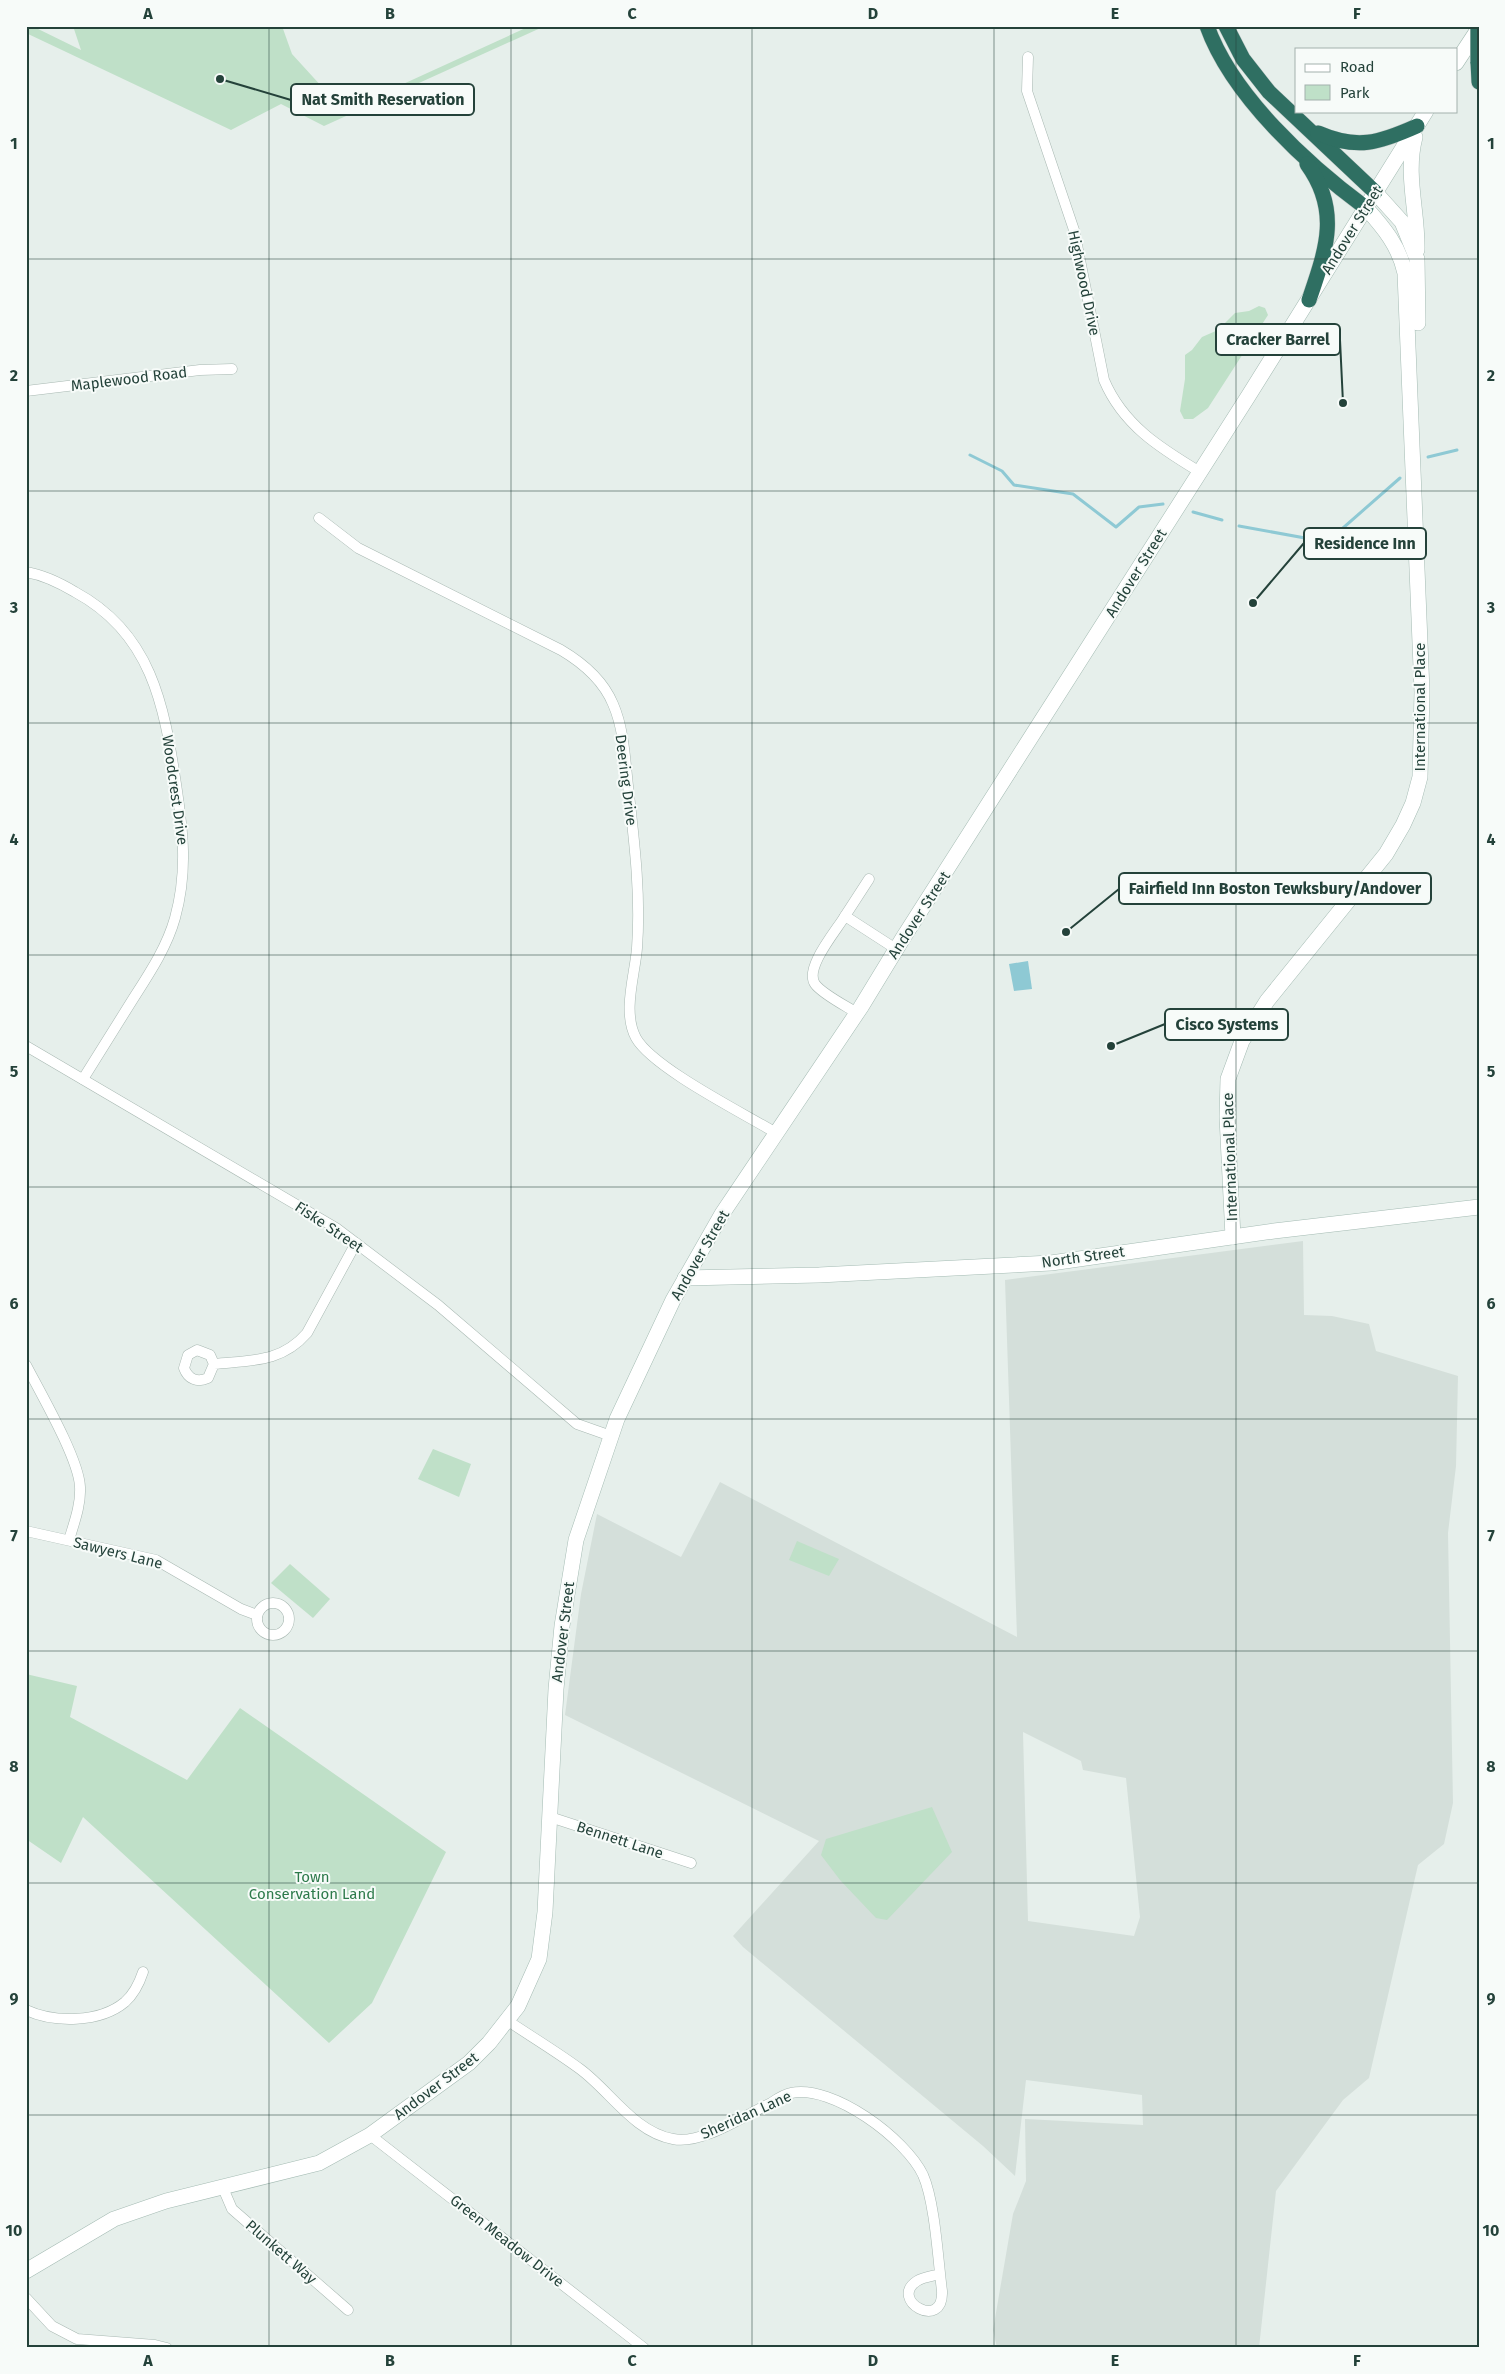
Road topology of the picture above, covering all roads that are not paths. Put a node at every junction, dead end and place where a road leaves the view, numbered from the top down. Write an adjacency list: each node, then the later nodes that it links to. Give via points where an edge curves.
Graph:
1 (1207, 26): 11 (highway, via 1218,53 1240,87)
2 (1226, 26): 10 (highway, via 1234,44 1260,82)
3 (1478, 27): 5 (main road); 6 (highway, bridge)
4 (1028, 57): 19 (street, Highwood Drive, via 1027,91 1074,230 1104,380 1114,401 1138,430 1161,449)
5 (1458, 60)
6 (1478, 62): 7 (highway)
7 (1479, 82)
8 (1425, 112): 9 (main road, Andover Street)
9 (1417, 126): 10 (highway, via 1383,140 1362,144 1335,140); 12 (main road, Andover Street); 14 (main road, via 1410,168 1418,231)
10 (1308, 127): 12 (highway)
11 (1298, 150): 13 (highway); 15 (highway, via 1320,188 1328,220 1322,262)
12 (1376, 192): 13 (main road, Andover Street); 14 (main road, International Place, via 1402,222)
13 (1366, 208): 15 (main road, Andover Street); 18 (main road, International Place, via 1387,231 1405,273)
14 (1417, 259): 18 (main road, International Place, via 1419,394)
15 (1309, 300): 19 (main road, Andover Street)
16 (232, 369): 17 (street, Maplewood Road)
17 (26, 391)
18 (1413, 447): 30 (main road, International Place, via 1422,692 1420,777 1413,803 1386,854 1267,1001 1251,1024 1232,1064 1228,1079 1227,1117)
19 (1200, 472): 24 (main road, Andover Street)
20 (319, 518): 28 (street, Deering Drive, via 358,548 575,658 606,691 618,718 623,744 633,834 639,912 631,1006 636,1038 653,1058)
21 (26, 572): 27 (street, Woodcrest Drive, via 62,584 100,607 126,632 141,655 154,681 164,719 183,832 182,890 163,949)
22 (869, 879): 23 (street)
23 (845, 916): 24 (street); 25 (street, via 813,967 812,977 817,987)
24 (896, 949): 25 (main road, Andover Street)
25 (857, 1013): 28 (main road, Andover Street)
26 (26, 1046): 27 (street, Fiske Street)
27 (83, 1079): 31 (street, Fiske Street)
28 (776, 1132): 32 (main road, Andover Street)
29 (1479, 1207): 30 (main road, North Street)
30 (1233, 1236): 32 (main road, North Street, via 1051,1263)
31 (356, 1243): 34 (street, via 307,1333 298,1342 279,1356); 35 (street, Fiske Street, via 438,1305 577,1424)
32 (685, 1278): 35 (main road, Andover Street)
33 (26, 1364): 37 (street, via 76,1467 80,1486)
34 (214, 1364)
35 (611, 1436): 39 (main road, Andover Street, via 576,1540 562,1626)
36 (26, 1531): 37 (street, Sawyers Lane)
37 (69, 1540): 38 (street, Sawyers Lane, via 161,1562)
38 (257, 1615)
39 (550, 1817): 40 (street, Bennett Lane); 43 (main road, Andover Street, via 546,1912 538,1959)
40 (691, 1864)
41 (143, 1972): 42 (street, via 136,1990 124,2003 107,2012 83,2018 57,2019)
42 (26, 2010)
43 (508, 2021): 44 (main road, Andover Street, via 469,2063); 47 (street, Sheridan Lane, via 582,2070 642,2125 671,2139 682,2141 702,2136 791,2093 816,2093 845,2102 895,2141 923,2176)
44 (370, 2135): 45 (main road, Andover Street, via 319,2163); 51 (street, Green Meadow Drive)
45 (223, 2188): 46 (main road, Andover Street, via 166,2201 114,2219); 49 (street, Plunkett Way, via 232,2209)
46 (26, 2271)
47 (940, 2274)
48 (26, 2298): 50 (street, via 52,2326 77,2339)
49 (348, 2310)
50 (167, 2348)
51 (644, 2348)

